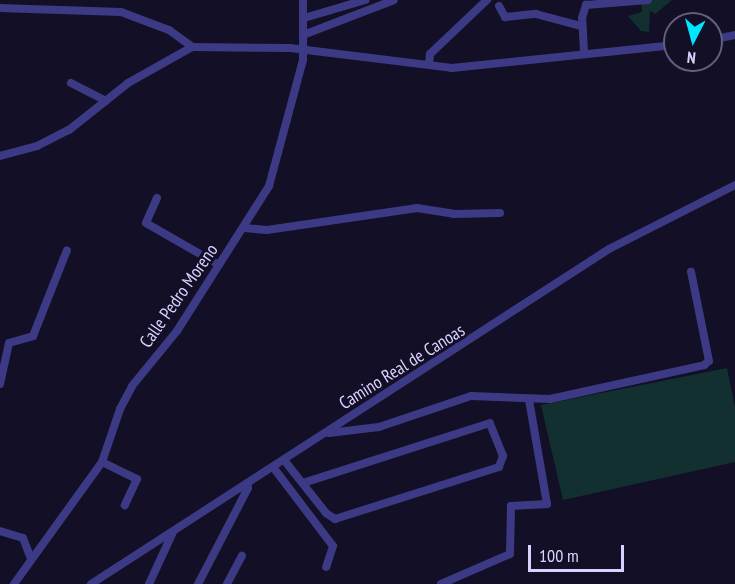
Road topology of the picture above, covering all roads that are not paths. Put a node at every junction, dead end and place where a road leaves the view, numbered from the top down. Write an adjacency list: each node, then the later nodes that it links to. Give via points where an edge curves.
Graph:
1 (41, 0): 9 (street)
2 (303, 0): 10 (street, Calle Pedro Moreno)
3 (365, 0): 10 (street)
4 (394, 0): 12 (street)
5 (487, 0): 17 (street, via 430,54)
6 (648, 0): 11 (street, via 586,5)
7 (499, 6): 11 (street, via 505,17 536,14)
8 (0, 8): 9 (street)
9 (36, 8): 14 (street, via 122,12 169,30)
10 (304, 18): 12 (street, Calle Pedro Moreno)
11 (581, 26): 16 (street)
12 (303, 34): 15 (street, Calle Pedro Moreno)
13 (663, 46): 16 (street)
14 (192, 47): 15 (street); 19 (street, via 143,73)
15 (303, 49): 17 (street); 24 (street, Calle Pedro Moreno, via 269,186)
16 (584, 52): 17 (street, via 452,68)
17 (429, 63)
18 (71, 83): 19 (street)
19 (106, 101): 20 (street, via 69,130)
20 (0, 156)
21 (735, 185): 30 (street, Camino Real de Canoas, via 609,249)
22 (157, 198): 26 (street, via 146,223)
23 (500, 213): 24 (street, via 454,214 417,208 267,230)
24 (244, 228): 26 (street, Calle Pedro Moreno)
25 (67, 250): 28 (street, via 33,336 9,343)
26 (219, 265): 32 (street, Calle Pedro Moreno, via 177,331 132,387)
27 (691, 272): 29 (street, via 710,361 590,393)
28 (0, 384)
29 (529, 400): 30 (street, via 471,396 379,428); 47 (street, via 547,504 511,506 510,554)
30 (325, 433): 31 (street, Camino Real de Canoas)
31 (284, 460): 33 (street, Camino Real de Canoas); 35 (street)
32 (102, 462): 36 (street, via 136,479); 40 (street, Calle Pedro Moreno)
33 (273, 467): 34 (street, Camino Real de Canoas); 41 (street, via 333,546)
34 (247, 483): 38 (street, Camino Real de Canoas); 45 (street, via 248,488)
35 (303, 483): 35 (street, via 483,424 496,430 503,456 499,467 345,518 326,513)
36 (125, 505)
37 (0, 531): 40 (street, via 22,538)
38 (174, 531): 43 (street, Camino Real de Canoas); 44 (street)
39 (242, 556): 46 (street)
40 (32, 559): 42 (street, Calle Pedro Moreno)
41 (326, 567)
42 (14, 584)
43 (91, 584)
44 (149, 584)
45 (198, 584)
46 (227, 584)
47 (441, 584)

